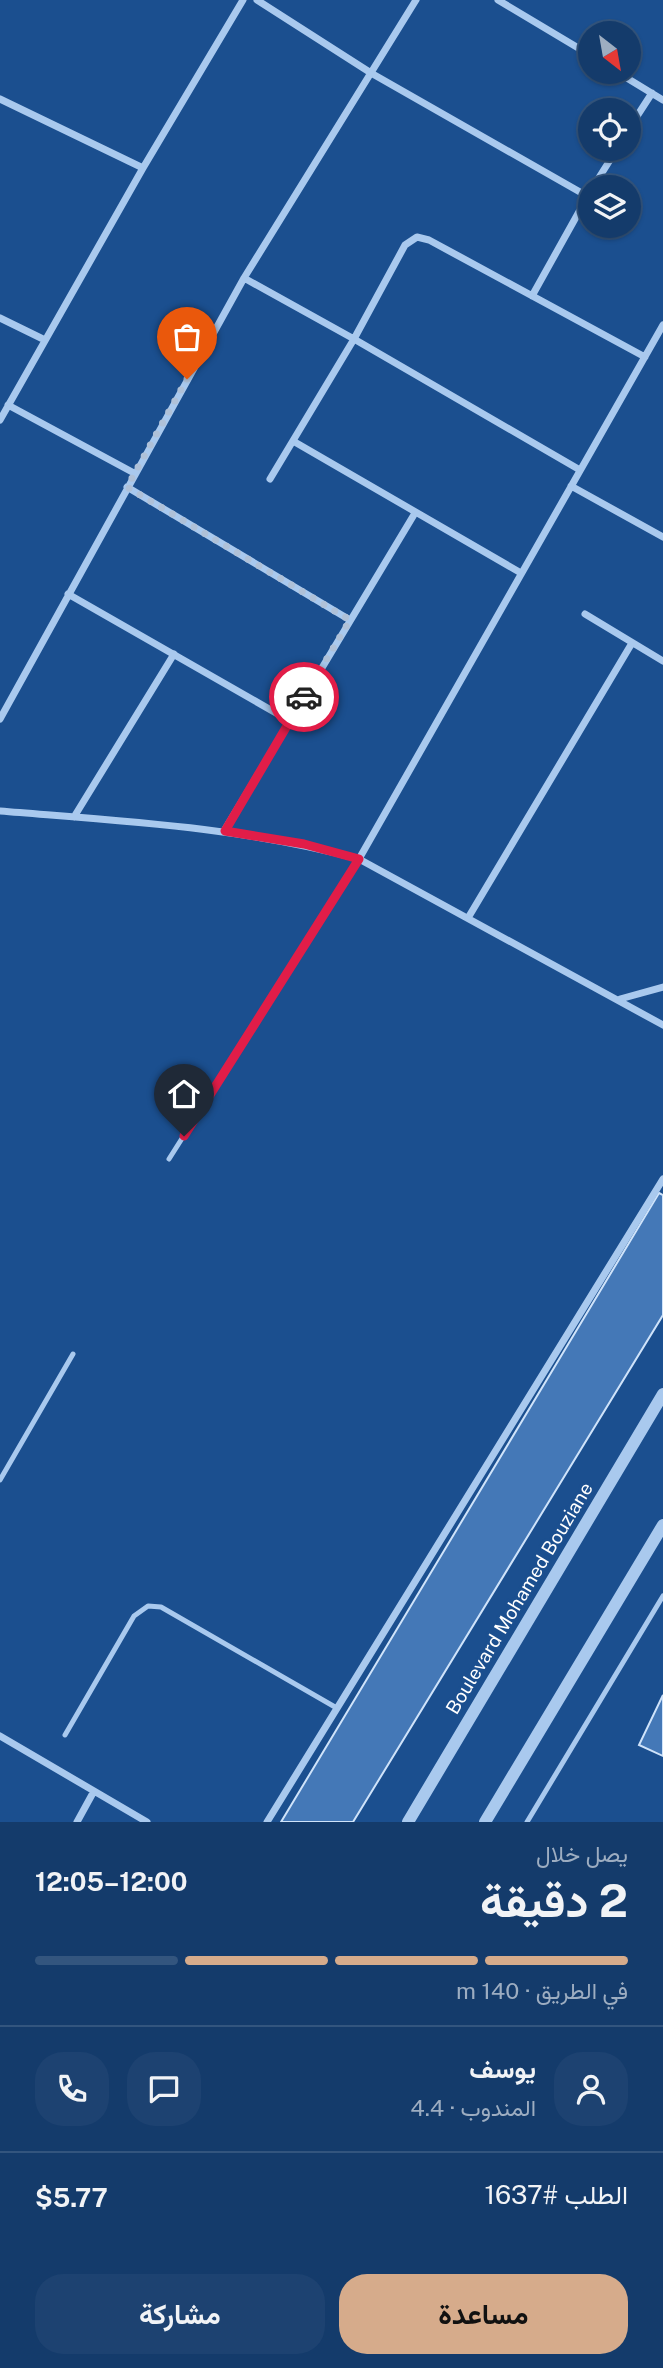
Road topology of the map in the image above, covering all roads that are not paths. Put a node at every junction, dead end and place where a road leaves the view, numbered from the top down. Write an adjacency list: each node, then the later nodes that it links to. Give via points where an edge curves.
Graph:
1 (243, 0): 12 (street)
2 (257, 0): 6 (street)
3 (416, 0): 6 (street)
4 (498, 0): 5 (street)
5 (578, 48)
6 (371, 73): 13 (street); 15 (street)
7 (637, 84): 8 (street)
8 (652, 93): 10 (street); 11 (street)
9 (0, 100): 12 (street)
10 (663, 100)
11 (641, 110)
12 (143, 168): 20 (street)
13 (578, 185)
14 (578, 214): 16 (street)
15 (244, 278): 19 (street); 26 (street)
16 (532, 296): 19 (street, via 417,237 405,245); 21 (street)
17 (0, 318): 20 (street)
18 (663, 325): 21 (street)
19 (355, 339): 24 (street); 25 (street)
20 (45, 340): 22 (street)
21 (645, 357): 25 (street)
22 (8, 405): 23 (street); 26 (street)
23 (0, 420)
24 (293, 441): 27 (street); 30 (street)
25 (580, 470): 28 (street)
26 (134, 473): 29 (street)
27 (270, 479)
28 (571, 486): 31 (street); 32 (street)
29 (127, 487): 33 (street); 35 (street)
30 (415, 513): 32 (street); 35 (street)
31 (663, 537)
32 (521, 573): 44 (street)
33 (68, 594): 37 (street); 39 (street)
34 (585, 614): 36 (street)
35 (350, 620): 40 (street)
36 (632, 643): 38 (street); 45 (street)
37 (174, 654): 40 (street); 42 (street)
38 (663, 661)
39 (0, 719)
40 (290, 721): 43 (street)
41 (0, 811): 42 (street)
42 (74, 817): 43 (street)
43 (225, 831): 44 (street)
44 (359, 859): 45 (street); 49 (lane)
45 (468, 918): 47 (street)
46 (663, 987): 47 (street)
47 (620, 999): 48 (street)
48 (663, 1025)
49 (169, 1159)
50 (663, 1179): 56 (street)
51 (73, 1354): 53 (lane)
52 (663, 1394): 63 (street, Boulevard Mohamed Bouziane)
53 (0, 1480)
54 (663, 1525): 64 (street)
55 (663, 1596): 65 (lane)
56 (335, 1707): 57 (lane, via 161,1607 148,1606 134,1616); 62 (street)
57 (65, 1735)
58 (0, 1736): 59 (street)
59 (94, 1791): 60 (street); 61 (street)
60 (77, 1822)
61 (147, 1822)
62 (267, 1822)
63 (408, 1822)
64 (485, 1822)
65 (527, 1822)

